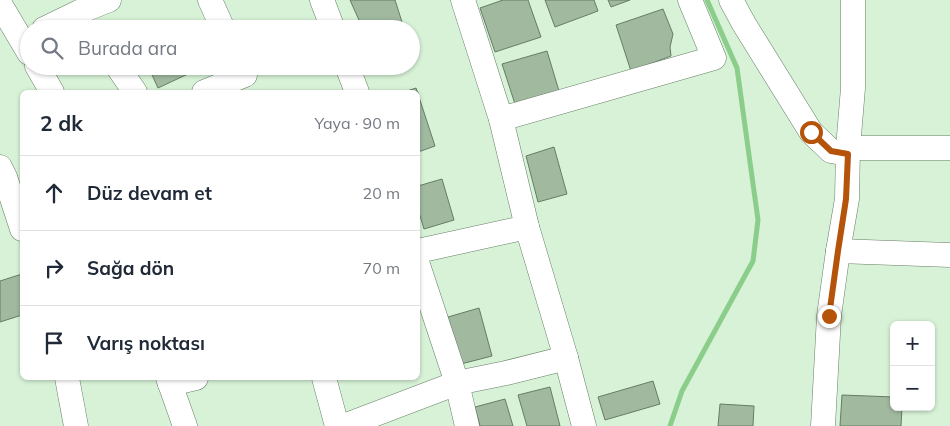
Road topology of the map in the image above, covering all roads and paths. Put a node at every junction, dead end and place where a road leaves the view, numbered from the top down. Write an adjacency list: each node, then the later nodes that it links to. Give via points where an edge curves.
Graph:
1 (109, 0): 9 (street)
2 (210, 0): 11 (street)
3 (322, 0): 12 (street)
4 (464, 0): 22 (street)
5 (690, 0): 22 (street, via 714,58)
6 (732, 0): 24 (street, via 811,132 831,151)
7 (853, 0): 24 (street, via 854,88)
8 (0, 4): 13 (street)
9 (80, 14): 10 (street)
10 (66, 20)
11 (219, 20)
12 (330, 20)
13 (20, 34)
14 (42, 75): 18 (street)
15 (123, 75): 19 (street)
16 (350, 75): 21 (street)
17 (245, 78): 20 (street)
18 (51, 90)
19 (134, 90)
20 (210, 90)
21 (356, 90)
22 (501, 119): 27 (street)
23 (950, 148): 24 (street)
24 (848, 151): 29 (street, via 846,199)
25 (7, 174): 26 (street)
26 (20, 222)
27 (527, 227): 28 (street); 32 (street)
28 (420, 251)
29 (838, 251): 30 (street); 43 (street, via 829,316)
30 (950, 255)
31 (420, 271): 36 (street)
32 (566, 358): 36 (street); 42 (street)
33 (67, 380): 37 (street)
34 (324, 380): 39 (street)
35 (169, 381): 38 (street)
36 (457, 383): 40 (street); 41 (street)
37 (76, 426)
38 (185, 426)
39 (336, 426)
40 (344, 426)
41 (467, 426)
42 (584, 426)
43 (823, 426)

